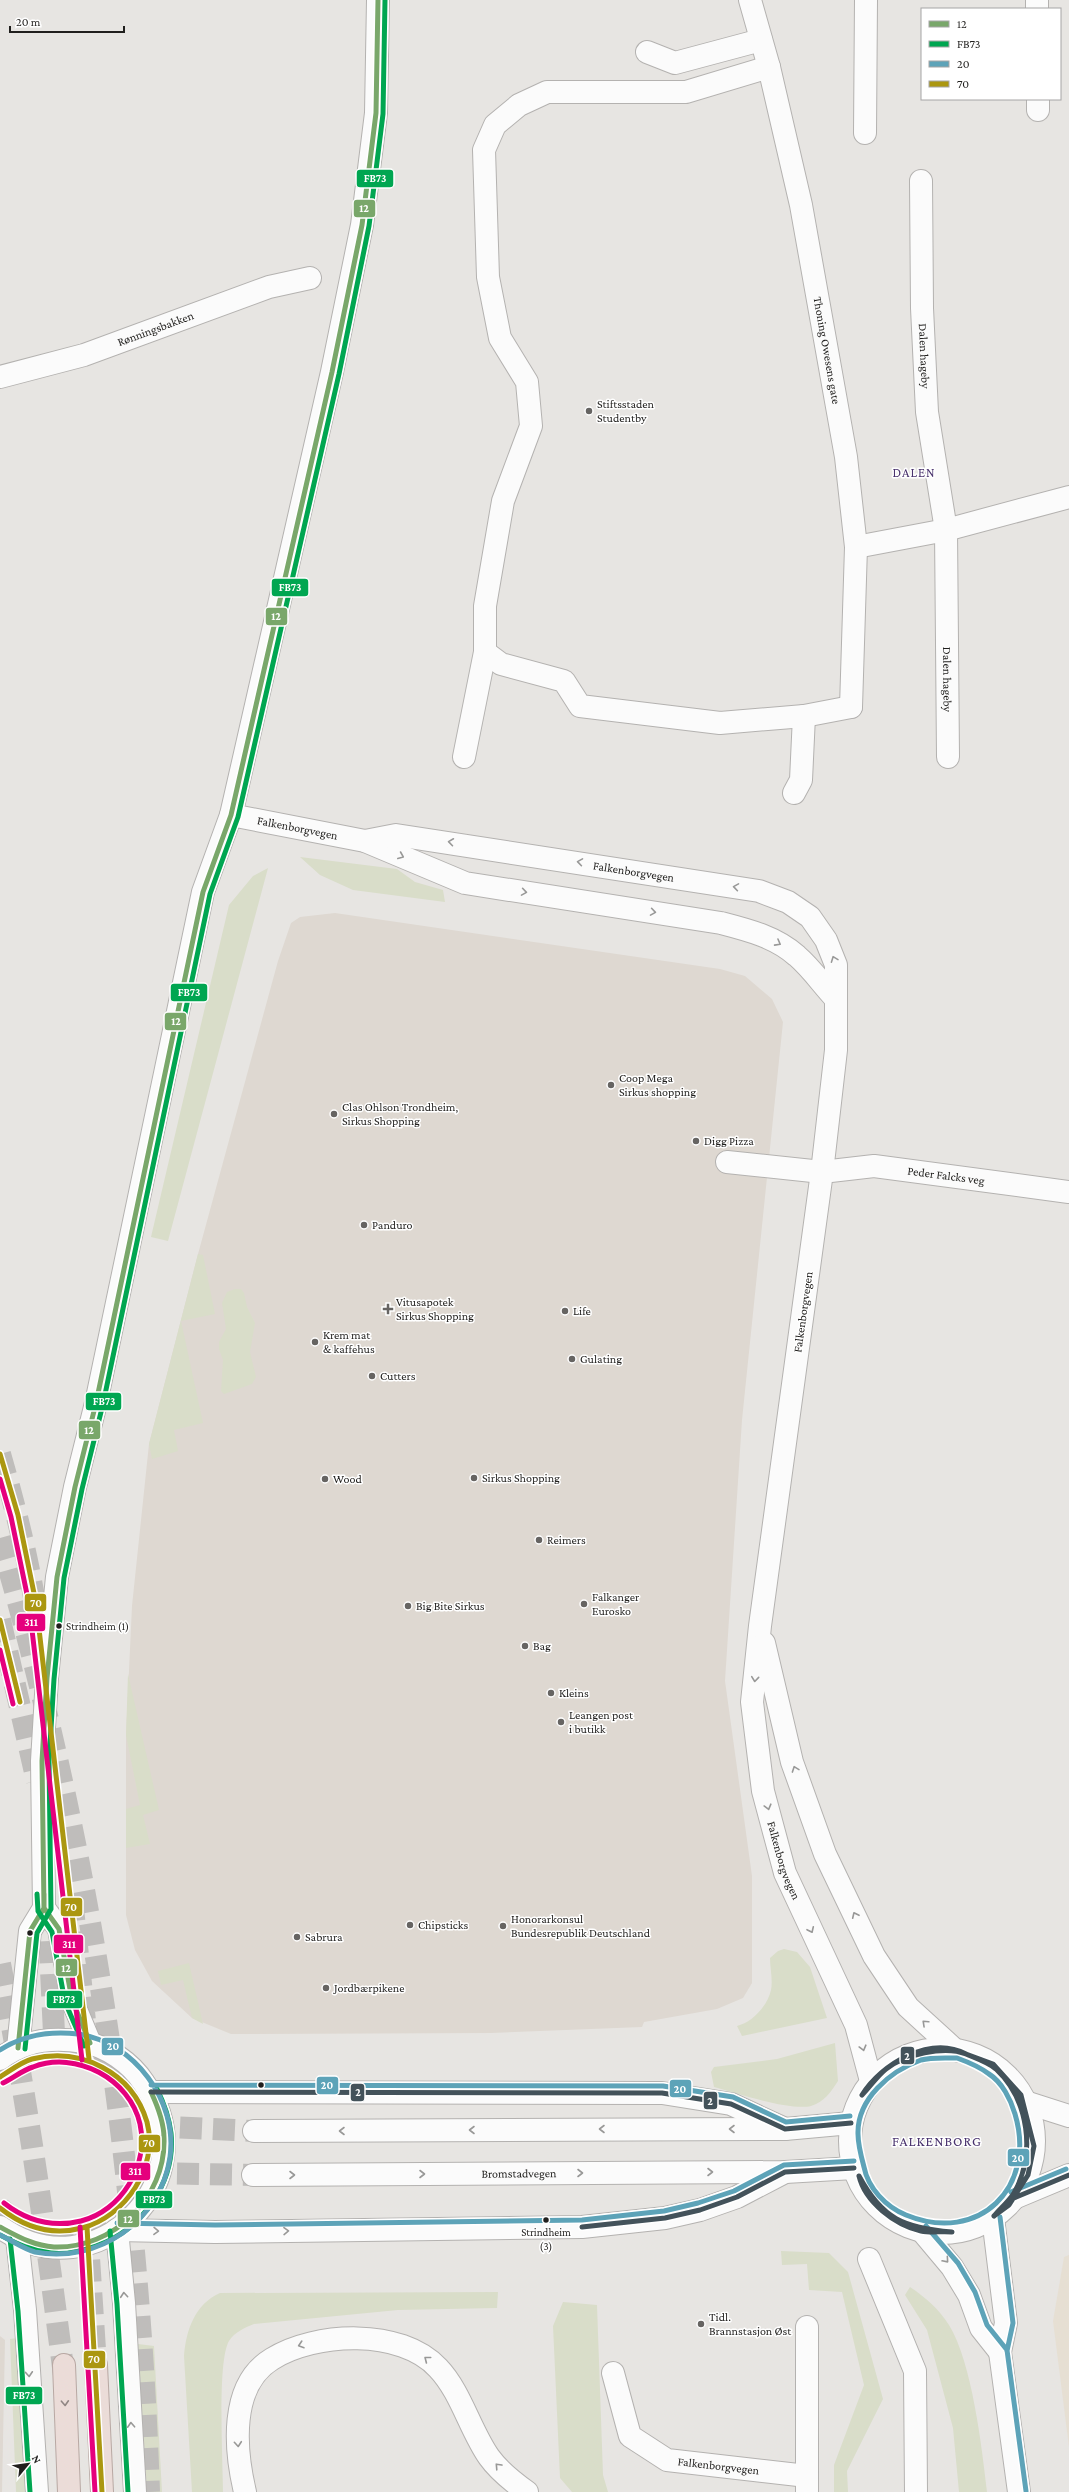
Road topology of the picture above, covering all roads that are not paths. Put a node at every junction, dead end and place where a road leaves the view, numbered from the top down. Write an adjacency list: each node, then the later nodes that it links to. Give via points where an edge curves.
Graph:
1 (378, 0): 19 (street, via 376,113 360,232 332,372)
2 (750, 0): 4 (street, Thoning Owesens gate)
3 (866, 0): 7 (street)
4 (761, 40): 5 (street, via 675,64); 6 (street, Thoning Owesens gate)
5 (647, 52)
6 (768, 67): 13 (street, Thoning Owesens gate, via 801,205 846,457); 14 (street, via 686,92 547,92 519,105 495,125 484,150 488,277 500,338 527,382 531,426 504,501 486,606)
7 (865, 133)
8 (921, 181): 12 (street, Dalen hageby, via 922,308 927,412)
9 (310, 278): 10 (street, Rønningsbakken, via 269,287 84,355)
10 (0, 377)
11 (1069, 497): 12 (street)
12 (946, 530): 13 (street); 17 (street, Dalen hageby)
13 (856, 547): 15 (street, Thoning Owesens gate, via 851,707)
14 (485, 652): 15 (street, via 501,664 564,681 580,706 720,723); 16 (street)
15 (804, 716): 18 (street, via 801,780)
16 (464, 757)
17 (948, 757)
18 (794, 793)
19 (231, 815): 20 (street, Falkenborgvegen); 26 (street, via 203,892 57,1577 42,1761)
20 (365, 841): 21 (street, Falkenborgvegen, one-way to 21, via 465,883 721,923 751,931 780,944 797,956); 21 (street, Falkenborgvegen, one-way to 20, via 836,965 826,940 810,917 788,902 759,891 396,835)
21 (835, 998): 23 (street, Falkenborgvegen, via 836,1050)
22 (727, 1162): 23 (street, Peder Falcks veg)
23 (822, 1172): 24 (street, Peder Falcks veg, via 874,1166); 25 (street, Falkenborgvegen)
24 (1069, 1192)
25 (760, 1626): 29 (street, Falkenborgvegen, one-way to 25, via 908,2007 874,1956 825,1854 792,1762); 31 (street, Falkenborgvegen, one-way to 31, via 752,1702 763,1791 785,1873 856,2025)
26 (44, 1908): 27 (street, via 58,1930 72,2000); 28 (street, via 30,1931)
27 (90, 2043): 28 (street, via 51,2039); 32 (street, via 125,2062 140,2076)
28 (18, 2048): 30 (street)
29 (954, 2049): 31 (street, via 931,2049 908,2055 888,2066); 33 (street, via 976,2055 996,2066 1013,2082)
30 (0, 2059)
31 (872, 2082): 35 (street, via 859,2101)
32 (151, 2092): 36 (street, via 662,2093 731,2104); 44 (street, via 159,2109 163,2127 165,2146 162,2164 157,2182 148,2199 137,2214)
33 (1025, 2102): 34 (street); 42 (street, via 1032,2123 1034,2146 1028,2174)
34 (1069, 2116)
35 (852, 2123): 36 (street); 38 (street, via 850,2146)
36 (785, 2129): 37 (street, one-way to 37)
37 (254, 2131)
38 (854, 2168): 39 (street, Bromstadvegen); 45 (street, via 864,2190 879,2208 898,2222)
39 (785, 2172): 40 (street, Bromstadvegen, one-way to 39); 44 (street, Bromstadvegen, one-way to 39, via 215,2232 582,2227 665,2218 700,2210 737,2197)
40 (253, 2175)
41 (1069, 2175): 42 (street)
42 (1014, 2198): 43 (street)
43 (993, 2218): 45 (street, via 967,2230 944,2233); 49 (street, via 1006,2323)
44 (117, 2230): 46 (street, via 97,2241 68,2247 50,2247); 57 (street, one-way to 44)
45 (920, 2230): 49 (street, one-way to 49, via 952,2267 969,2295 981,2328)
46 (8, 2232): 54 (street, one-way to 54, via 25,2310)
47 (869, 2259): 60 (street, via 915,2371)
48 (807, 2327): 53 (street, Falkenborgvegen)
49 (1000, 2352): 61 (street)
50 (64, 2364): 55 (highway, one-way to 55)
51 (96, 2365): 56 (highway)
52 (613, 2373): 53 (street, Falkenborgvegen, via 630,2436 667,2460)
53 (807, 2484)
54 (37, 2492)
55 (69, 2492)
56 (102, 2492)
57 (135, 2492)
58 (245, 2492): 59 (street, one-way to 58, via 509,2479 490,2457 439,2368 419,2353 361,2338 328,2338 303,2343 261,2365 243,2397 237,2438)
59 (527, 2492)
60 (916, 2492)
61 (1019, 2492)

